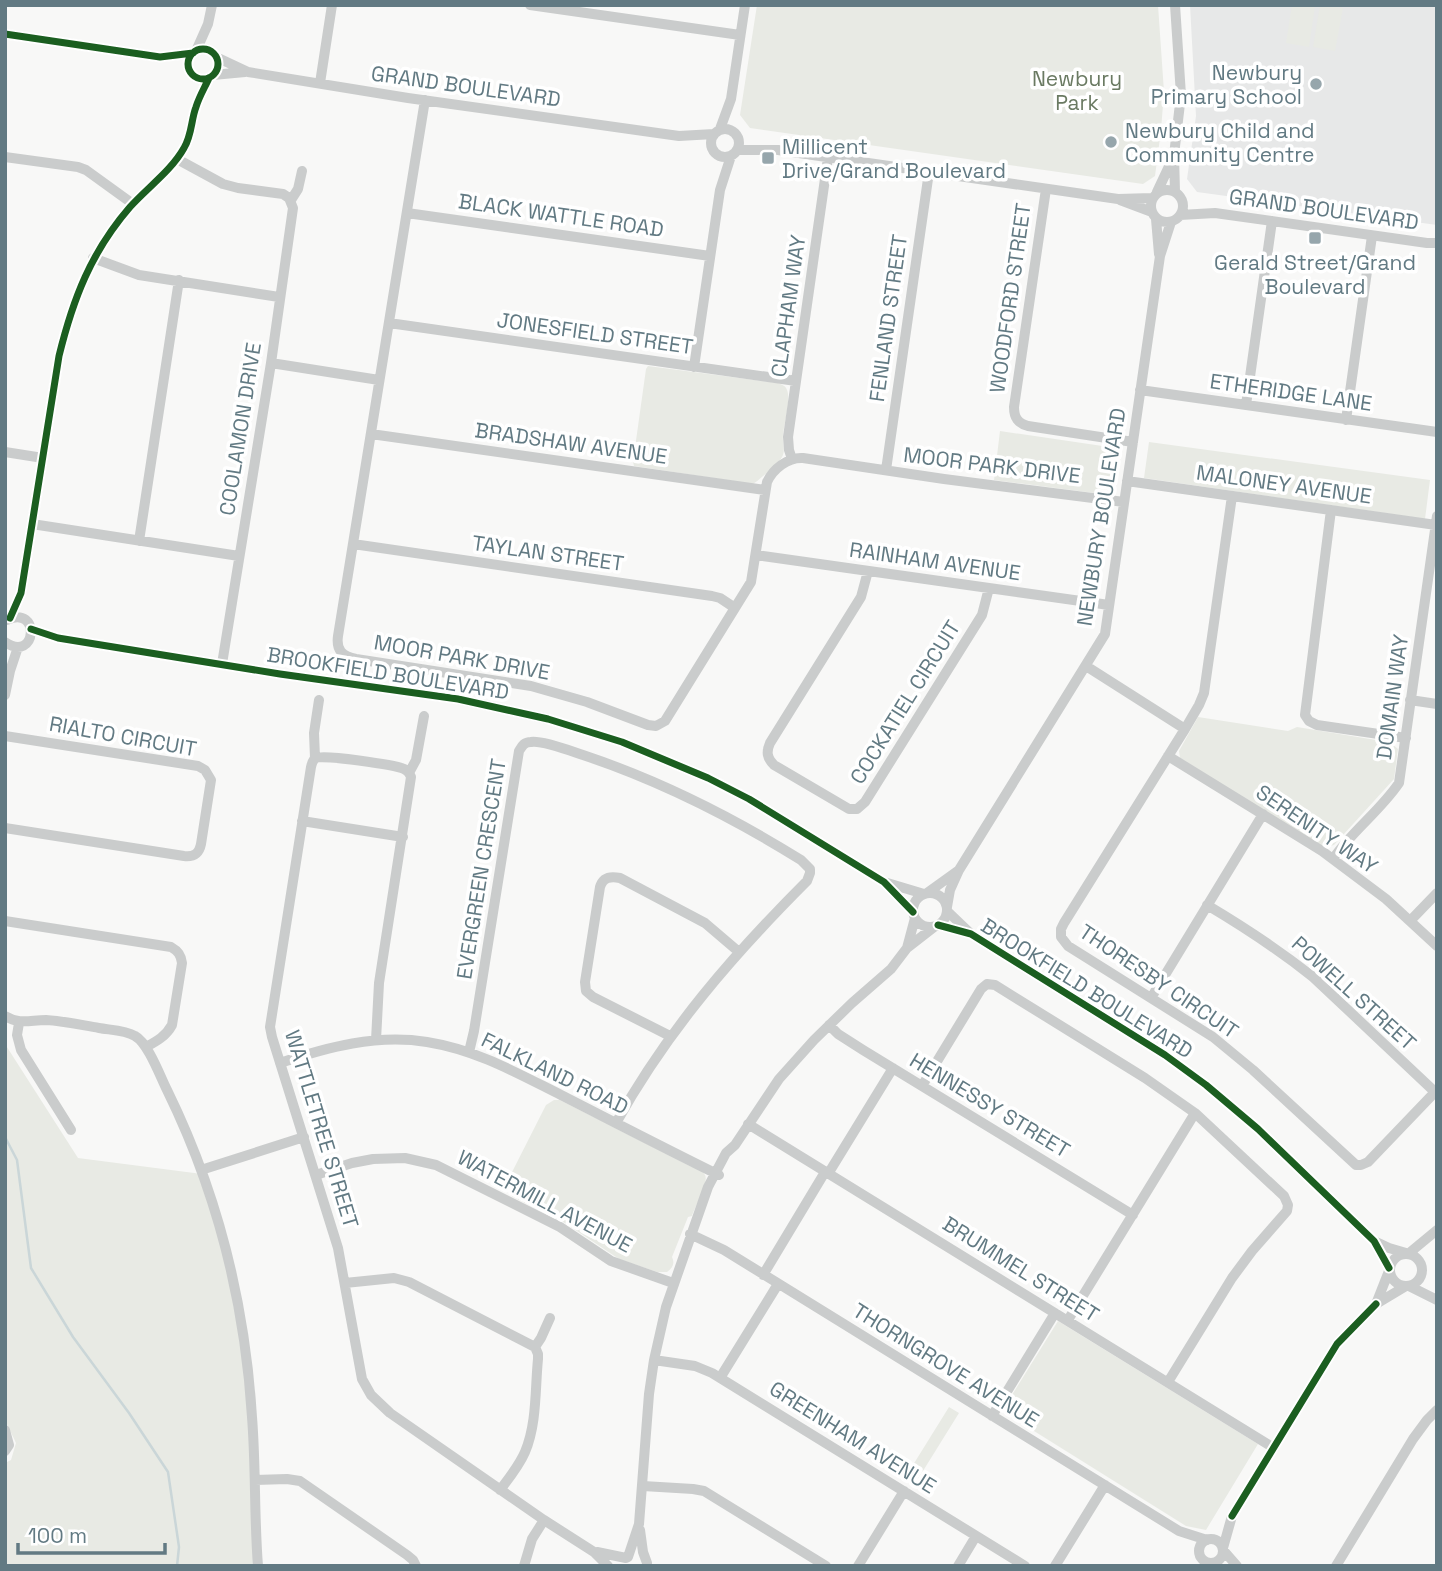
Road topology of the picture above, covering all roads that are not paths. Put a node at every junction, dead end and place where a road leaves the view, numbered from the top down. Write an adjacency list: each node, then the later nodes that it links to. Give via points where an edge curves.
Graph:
1 (212, 5): 6 (street)
2 (332, 5): 15 (street)
3 (530, 5): 8 (street)
4 (745, 5): 8 (street)
5 (1175, 5): 23 (street, via 1181,95)
6 (208, 24): 9 (street); 10 (street)
7 (5, 34): 11 (street)
8 (740, 35): 16 (street)
9 (195, 52): 10 (street); 11 (street); 13 (street, via 188,61)
10 (214, 55): 12 (street, GRAND BOULEVARD); 14 (street, via 217,67)
11 (160, 57): 13 (street)
12 (248, 72): 14 (street, GRAND BOULEVARD); 15 (street, GRAND BOULEVARD)
13 (190, 73): 14 (street, via 200,79); 18 (street)
14 (211, 76): 18 (street)
15 (320, 83): 17 (street, GRAND BOULEVARD)
16 (731, 99): 19 (street); 21 (street)
17 (425, 100): 20 (street, GRAND BOULEVARD); 37 (street, MOOR PARK DRIVE)
18 (196, 106): 26 (street, via 190,135)
19 (717, 132): 20 (street, GRAND BOULEVARD); 21 (street, via 729,129); 22 (street, via 712,138)
20 (679, 136): 22 (street, GRAND BOULEVARD)
21 (735, 144): 22 (street, via 723,157); 25 (street); 30 (street)
22 (714, 151): 30 (street)
23 (1174, 155): 31 (street); 32 (street)
24 (5, 156): 36 (street, via 86,170)
25 (828, 158): 28 (street); 53 (street, CLAPHAM WAY)
26 (177, 159): 34 (street, via 223,184 280,193); 36 (street)
27 (302, 170): 34 (street, COOLAMON DRIVE)
28 (929, 172): 29 (street); 63 (street, FENLAND STREET)
29 (1046, 188): 33 (street); 59 (street, WOODFORD STREET, via 1016,418 1028,426)
30 (720, 190): 44 (street)
31 (1175, 192): 32 (street); 35 (street)
32 (1155, 195): 33 (street); 39 (street, via 1150,203)
33 (1118, 199): 39 (street)
34 (291, 201): 48 (street, COOLAMON DRIVE)
35 (1183, 202): 38 (street, GRAND BOULEVARD); 40 (street)
36 (133, 204): 46 (street)
37 (407, 213): 44 (street, BLACK WATTLE ROAD); 49 (street, MOOR PARK DRIVE)
38 (1215, 213): 40 (street, GRAND BOULEVARD); 41 (street, GRAND BOULEVARD)
39 (1154, 216): 40 (street, via 1166,223); 45 (street, NEWBURY BOULEVARD)
40 (1176, 219): 45 (street, NEWBURY BOULEVARD)
41 (1272, 221): 42 (street, GRAND BOULEVARD); 55 (street)
42 (1372, 236): 43 (street, GRAND BOULEVARD); 56 (street)
43 (1434, 244)
44 (710, 256): 51 (street)
45 (1160, 256): 54 (street, NEWBURY BOULEVARD)
46 (93, 258): 47 (street, via 139,275); 61 (street, via 59,356)
47 (179, 281): 48 (street); 71 (street)
48 (279, 297): 50 (street, COOLAMON DRIVE)
49 (389, 323): 51 (street, JONESFIELD STREET); 52 (street, MOOR PARK DRIVE)
50 (271, 363): 52 (street); 74 (street, COOLAMON DRIVE)
51 (694, 366): 53 (street, JONESFIELD STREET)
52 (379, 380): 58 (street, MOOR PARK DRIVE)
53 (796, 382): 62 (street, CLAPHAM WAY, via 788,443)
54 (1140, 390): 55 (street, ETHERIDGE LANE); 59 (street, NEWBURY BOULEVARD)
55 (1246, 405): 56 (street, ETHERIDGE LANE)
56 (1346, 419): 57 (street, ETHERIDGE LANE)
57 (1437, 432)
58 (371, 434): 65 (street, BRADSHAW AVENUE); 72 (street, MOOR PARK DRIVE)
59 (1133, 442): 64 (street, NEWBURY BOULEVARD)
60 (5, 452): 61 (street)
61 (43, 458): 70 (street)
62 (792, 459): 63 (street, MOOR PARK DRIVE); 65 (street, MOOR PARK DRIVE, via 772,473)
63 (886, 470): 67 (street, MOOR PARK DRIVE)
64 (1127, 481): 66 (street, MALONEY AVENUE); 67 (street, NEWBURY BOULEVARD)
65 (765, 490): 73 (street, MOOR PARK DRIVE)
66 (1232, 496): 68 (street, MALONEY AVENUE); 93 (street, THORESBY CIRCUIT, via 1204,693)
67 (1124, 502): 79 (street, NEWBURY BOULEVARD)
68 (1331, 510): 69 (street, MALONEY AVENUE); 95 (street, via 1304,715 1317,725)
69 (1436, 520): 77 (street, DOMAIN WAY)
70 (32, 524): 71 (street); 78 (street)
71 (139, 541): 74 (street)
72 (353, 544): 80 (street, TAYLAN STREET, via 712,596); 80 (street, MOOR PARK DRIVE, via 337,641 343,655 531,686 653,726 664,721)
73 (756, 555): 75 (street, RAINHAM AVENUE); 80 (street, MOOR PARK DRIVE, via 751,582)
74 (239, 556): 86 (street, COOLAMON DRIVE)
75 (867, 571): 76 (street, RAINHAM AVENUE); 76 (street, COCKATIEL CIRCUIT, via 861,597 767,752 774,765 853,810 865,802 982,615)
76 (989, 588): 79 (street, RAINHAM AVENUE)
77 (1431, 590): 90 (street, DOMAIN WAY)
78 (21, 593): 81 (street); 82 (street)
79 (1109, 605): 87 (street, NEWBURY BOULEVARD, via 1104,634)
80 (736, 608)
81 (8, 620): 82 (street, BROOKFIELD BOULEVARD, via 17,617)
82 (28, 624): 83 (street, BROOKFIELD BOULEVARD); 84 (street)
83 (58, 638): 84 (street, BROOKFIELD BOULEVARD); 86 (street, BROOKFIELD BOULEVARD)
84 (29, 641): 85 (street)
85 (11, 645): 88 (street)
86 (222, 664): 105 (street, BROOKFIELD BOULEVARD, via 458,699 622,742 749,799)
87 (1086, 666): 93 (street); 104 (street, NEWBURY BOULEVARD)
88 (5, 695)
89 (319, 700): 97 (street, WATTLETREE STREET)
90 (1410, 700): 91 (street); 95 (street, DOMAIN WAY)
91 (1437, 704)
92 (424, 716): 98 (street)
93 (1185, 729): 96 (street, THORESBY CIRCUIT)
94 (5, 736): 101 (street, RIALTO CIRCUIT, via 198,766 211,780 201,844 192,856)
95 (1406, 738): 103 (street, DOMAIN WAY, via 1399,783)
96 (1168, 756): 99 (street, SERENITY WAY); 118 (street, THORESBY CIRCUIT, via 1060,932 1068,946)
97 (315, 758): 98 (street, via 397,767); 100 (street, WATTLETREE STREET)
98 (409, 773): 102 (street)
99 (1263, 814): 103 (street, SERENITY WAY); 108 (street)
100 (302, 821): 102 (street); 126 (street, WATTLETREE STREET, via 271,1019)
101 (5, 828)
102 (402, 837): 123 (street, via 379,983)
103 (1333, 859): 112 (street, SERENITY WAY)
104 (958, 870): 107 (street, NEWBURY BOULEVARD); 109 (street, NEWBURY BOULEVARD)
105 (884, 882): 107 (street, BROOKFIELD BOULEVARD); 110 (street, BROOKFIELD BOULEVARD)
106 (1437, 893): 112 (street)
107 (925, 894): 109 (street, via 938,895); 110 (street, via 915,902)
108 (1207, 905): 118 (street); 129 (street, POWELL STREET, via 1313,977)
109 (947, 909): 113 (street, via 943,922); 114 (street, BROOKFIELD BOULEVARD)
110 (914, 915): 113 (street, via 923,925); 116 (street)
111 (5, 921): 124 (street, via 171,947 178,953 181,962 172,1025)
112 (1410, 921): 115 (street, SERENITY WAY)
113 (936, 926): 114 (street, BROOKFIELD BOULEVARD); 116 (street)
114 (971, 934): 142 (street, BROOKFIELD BOULEVARD, via 1206,1085)
115 (1437, 946)
116 (907, 948): 121 (street, via 891,969)
117 (739, 952): 122 (street, EVERGREEN CRESCENT); 122 (street, via 692,915 620,878 603,881 586,991); 125 (street, EVERGREEN CRESCENT, via 807,881 807,864 674,790 572,751 527,742 519,751)
118 (1151, 998): 129 (street, THORESBY CIRCUIT, via 1213,1037 1254,1070 1356,1165 1368,1162)
119 (5, 1016): 120 (street)
120 (19, 1023): 124 (street, via 50,1020 120,1031 136,1036); 133 (street, via 21,1050)
121 (829, 1025): 127 (street, HENNESSY STREET); 132 (street, via 779,1079)
122 (670, 1036): 131 (street, EVERGREEN CRESCENT)
123 (376, 1040): 125 (street, FALKLAND ROAD, via 425,1042); 126 (street, FALKLAND ROAD)
124 (146, 1047): 135 (street)
125 (469, 1052): 131 (street, FALKLAND ROAD)
126 (280, 1063): 134 (street, WATTLETREE STREET)
127 (893, 1068): 128 (street, HENNESSY STREET); 136 (street)
128 (922, 1086): 130 (street, via 988,984); 139 (street, HENNESSY STREET)
129 (1436, 1091)
130 (1195, 1113): 139 (street); 159 (street, via 1284,1196 1288,1208 1232,1278)
131 (616, 1123): 138 (street, FALKLAND ROAD)
132 (748, 1124): 136 (street, BRUMMEL STREET); 138 (street)
133 (71, 1130)
134 (304, 1137): 135 (street); 137 (street, WATTLETREE STREET)
135 (201, 1170): 165 (street, via 239,1311)
136 (827, 1173): 146 (street); 153 (street, BRUMMEL STREET)
137 (316, 1175): 147 (street, WATTLETREE STREET); 148 (street, WATERMILL AVENUE, via 373,1159 405,1158 436,1165 561,1227 611,1261)
138 (718, 1175): 141 (street)
139 (1133, 1216): 155 (street)
140 (1434, 1233): 143 (street); 145 (street)
141 (690, 1234): 146 (street, THORNGROVE AVENUE); 148 (street)
142 (1374, 1241): 143 (street, BROOKFIELD BOULEVARD); 144 (street, BROOKFIELD BOULEVARD)
143 (1407, 1253): 144 (street, via 1397,1256); 145 (street, via 1418,1259)
144 (1389, 1269): 150 (street, via 1396,1283); 152 (street)
145 (1422, 1270): 150 (street, via 1418,1281); 151 (street)
146 (763, 1275): 149 (street, THORNGROVE AVENUE)
147 (345, 1283): 156 (street, via 409,1282); 168 (street, WATTLETREE STREET, via 359,1369 371,1395)
148 (673, 1283): 157 (street)
149 (778, 1284): 158 (street); 161 (street, THORNGROVE AVENUE)
150 (1407, 1286): 151 (street); 152 (street)
151 (1437, 1299)
152 (1376, 1304): 163 (street, via 1337,1344)
153 (1055, 1313): 155 (street, BRUMMEL STREET); 161 (street)
154 (550, 1318): 156 (street)
155 (1068, 1320): 159 (street, BRUMMEL STREET)
156 (535, 1347): 168 (street, via 538,1359 530,1438)
157 (654, 1360): 158 (street, GREENHAM AVENUE, via 703,1369); 167 (street)
158 (720, 1378): 169 (street, GREENHAM AVENUE)
159 (1168, 1382): 163 (street, BRUMMEL STREET)
160 (1437, 1410): 193 (street, via 1413,1439)
161 (992, 1416): 166 (street, THORNGROVE AVENUE)
162 (5, 1430): 164 (street, via 9,1445)
163 (1274, 1448): 170 (street)
164 (5, 1451)
165 (255, 1480): 182 (street); 183 (street, via 300,1481 407,1555)
166 (1104, 1485): 173 (street, THORNGROVE AVENUE); 190 (street)
167 (643, 1486): 172 (street); 186 (street, via 704,1491)
168 (500, 1490): 171 (street, WATTLETREE STREET)
169 (904, 1491): 174 (street, GREENHAM AVENUE); 187 (street)
170 (1232, 1516): 175 (street); 176 (street)
171 (544, 1520): 177 (street, WATTLETREE STREET); 184 (street)
172 (639, 1524): 179 (street); 180 (street)
173 (1179, 1531): 175 (street, THORNGROVE AVENUE); 178 (street, THORNGROVE AVENUE)
174 (976, 1536): 188 (street); 189 (street, GREENHAM AVENUE)
175 (1208, 1539): 176 (street, via 1216,1540); 178 (street, via 1201,1544)
176 (1223, 1549): 181 (street, via 1222,1557); 192 (street)
177 (594, 1552): 179 (street, WATTLETREE STREET); 185 (street, WATTLETREE STREET)
178 (1198, 1559): 181 (street)
179 (624, 1560): 180 (street, WATTLETREE STREET, via 639,1557)
180 (648, 1564)
181 (1212, 1564): 191 (street)
182 (258, 1566)
183 (415, 1566)
184 (524, 1566)
185 (608, 1566)
186 (826, 1566)
187 (858, 1566)
188 (958, 1566)
189 (1026, 1566)
190 (1055, 1566)
191 (1231, 1566)
192 (1237, 1566)
193 (1336, 1566)

